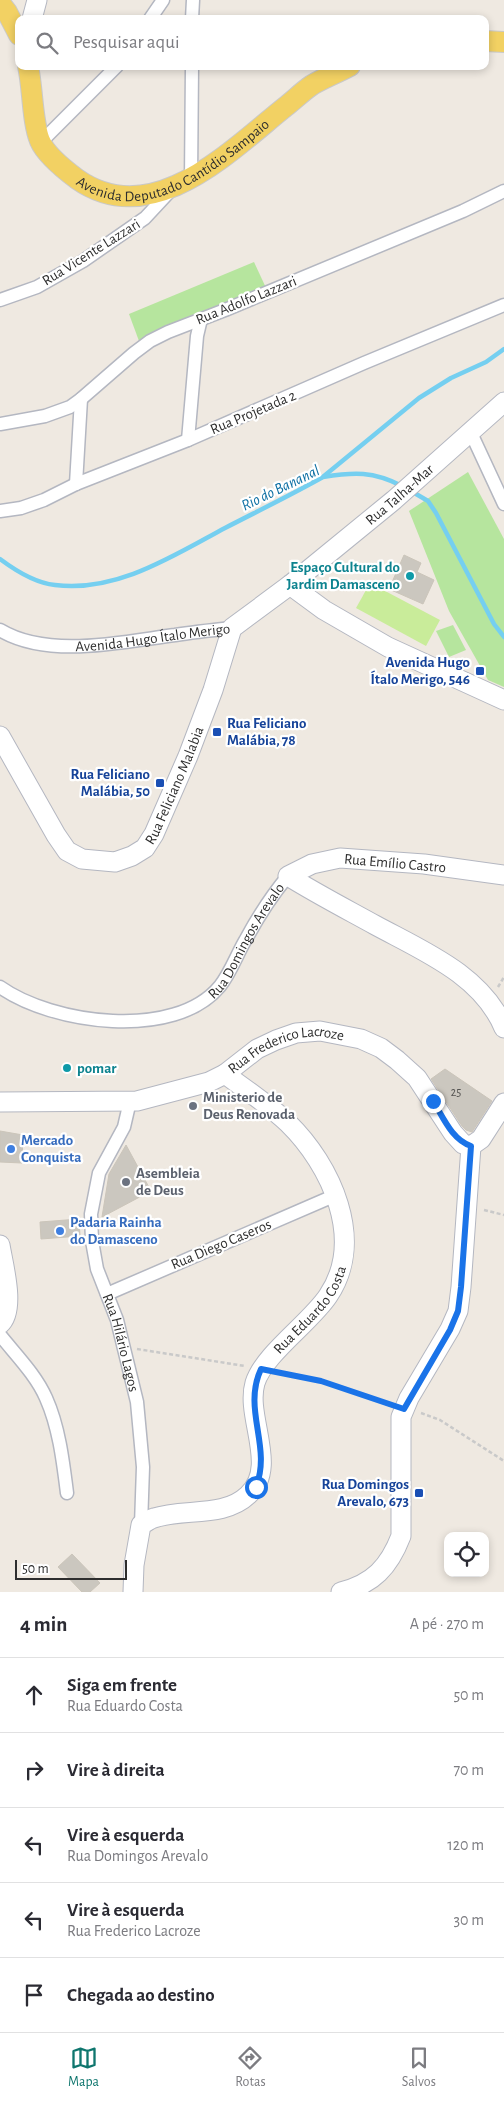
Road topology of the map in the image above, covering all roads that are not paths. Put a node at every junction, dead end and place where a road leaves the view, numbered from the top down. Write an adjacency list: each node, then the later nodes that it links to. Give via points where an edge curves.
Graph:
1 (37, 0): 5 (street)
2 (162, 0): 6 (street)
3 (192, 0): 7 (street)
4 (0, 3): 8 (main road)
5 (33, 15)
6 (153, 15)
7 (192, 15)
8 (15, 27)
9 (489, 41): 10 (main road)
10 (504, 42)
11 (29, 70): 15 (main road)
12 (113, 70): 15 (street)
13 (192, 70): 16 (street)
14 (342, 70): 16 (main road, Avenida Deputado Cantídio Sampaio, via 312,86 226,155)
15 (40, 142): 17 (main road, Avenida Deputado Cantídio Sampaio, via 62,168 87,186 133,197 151,196)
16 (190, 179): 17 (main road, Avenida Deputado Cantídio Sampaio)
17 (172, 189): 19 (street, Rua Vicente Lazzari, via 145,218 82,261 37,287)
18 (504, 191): 21 (street, Rua Adolfo Lazzari)
19 (0, 300)
20 (504, 305): 26 (street, Rua Projetada 2)
21 (201, 319): 22 (street, Rua Adolfo Lazzari, via 150,341); 26 (street)
22 (81, 399): 24 (street, Rua Adolfo Lazzari, via 70,407 45,416); 27 (street)
23 (504, 402): 25 (street, Rua Talha-Mar)
24 (0, 424)
25 (471, 433): 28 (street); 30 (street, Rua Talha-Mar)
26 (188, 440): 27 (street, Rua Projetada 2)
27 (76, 484): 29 (street, Rua Projetada 2, via 21,508)
28 (504, 504)
29 (0, 511)
30 (290, 585): 31 (street, Avenida Hugo Ítalo Merigo); 33 (street, via 324,610 388,648)
31 (232, 628): 32 (street, Avenida Hugo Ítalo Merigo, via 71,646 29,642); 34 (street, Rua Feliciano Malabia, via 213,690 174,792 145,848 132,856 115,862 100,862 82,859 68,851)
32 (0, 630)
33 (504, 700)
34 (0, 736)
35 (504, 875): 36 (street, Rua Emílio Castro, via 424,864 340,858 312,864)
36 (288, 876): 37 (street, Rua Domingos Arevalo, via 246,938 220,986 182,1012 140,1020 89,1019 32,1004); 38 (street, Rua Domingos Arevalo, via 452,968 486,997)
37 (0, 987)
38 (504, 1028)
39 (225, 1074): 40 (street, Rua Frederico Lacroze, via 177,1092); 43 (street, Rua Frederico Lacroze, via 257,1049 296,1033 320,1031 361,1039 386,1052 417,1078 453,1133 463,1144); 44 (street, Rua Eduardo Costa, via 288,1123 321,1162)
40 (130, 1101): 41 (street, Rua Frederico Lacroze); 46 (street, Rua Hilário Lagos, via 124,1127 99,1173 91,1214 97,1269)
41 (0, 1102)
42 (504, 1102): 43 (street, via 481,1139)
43 (471, 1146): 52 (street, via 458,1311 404,1409 400,1434 401,1536 395,1551 379,1573 357,1588)
44 (336, 1195): 46 (street, Rua Diego Caseros); 50 (street, Rua Eduardo Costa, via 344,1232 342,1266 335,1283 328,1297 261,1369 256,1383 253,1398 261,1445 256,1487 240,1502 226,1507 154,1518)
45 (0, 1245): 47 (street, via 8,1307)
46 (107, 1294): 50 (street, Rua Hilário Lagos, via 125,1348 137,1402 142,1442)
47 (0, 1324)
48 (0, 1335): 49 (street, via 46,1398 55,1423)
49 (67, 1493)
50 (141, 1525): 51 (street, Rua Hilário Lagos, via 134,1566)
51 (134, 1592)
52 (341, 1592)

